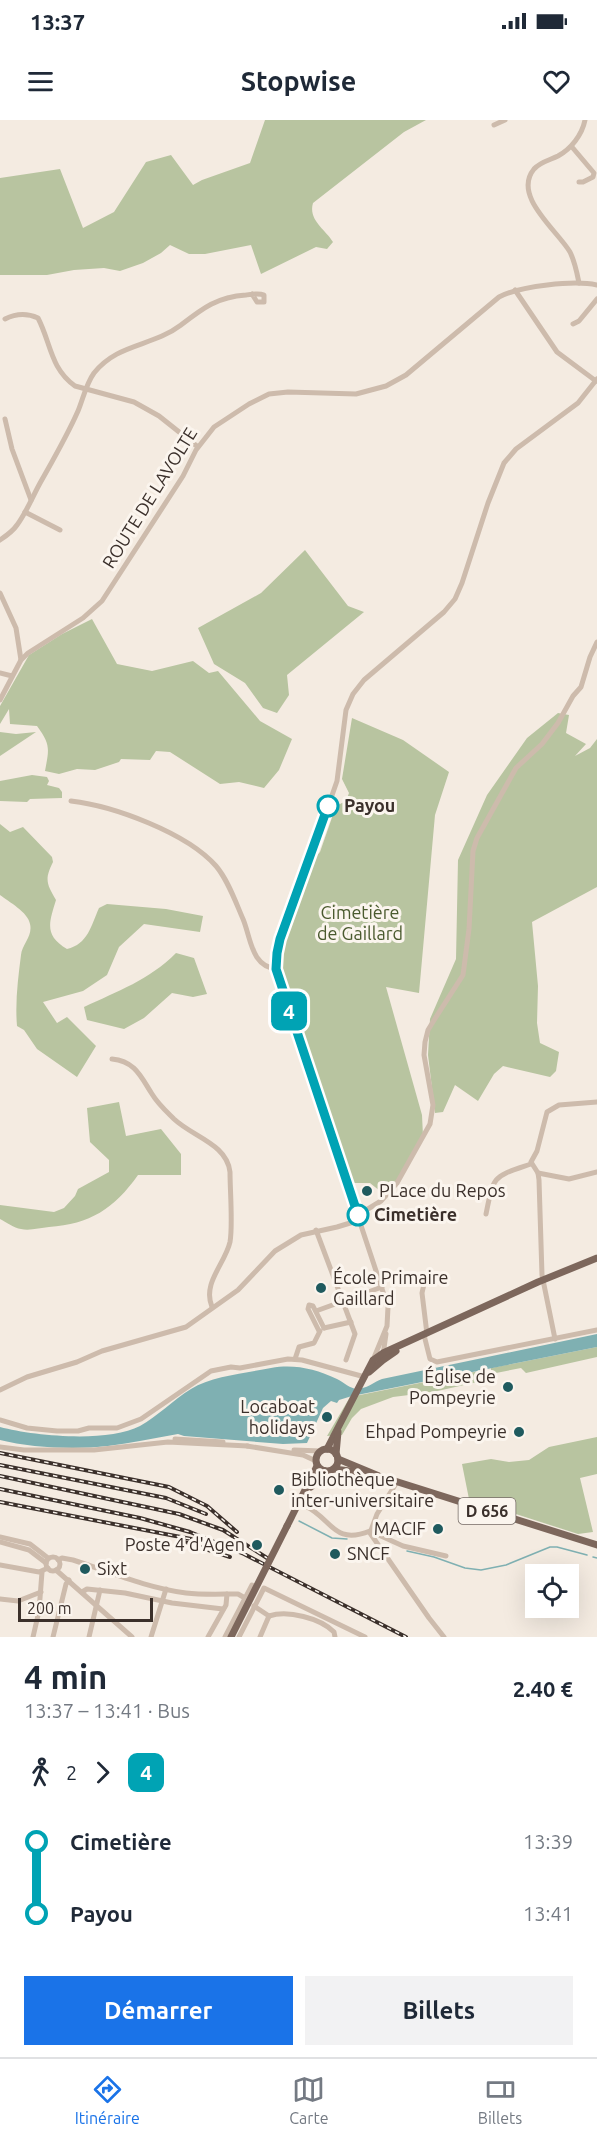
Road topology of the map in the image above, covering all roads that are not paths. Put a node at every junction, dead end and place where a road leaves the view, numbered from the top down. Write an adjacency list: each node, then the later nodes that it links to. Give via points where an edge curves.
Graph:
1 (505, 120): 3 (street)
2 (585, 120): 4 (street)
3 (494, 125)
4 (572, 147): 5 (street, via 594,173 587,181); 6 (street, via 532,170 528,189 534,206 570,253)
5 (579, 182)
6 (579, 284): 7 (street); 8 (street)
7 (597, 285)
8 (515, 290): 13 (street, via 558,352); 16 (street, ROUTE DE LAVOLTE, via 499,297 391,384 356,394 269,394 214,428)
9 (252, 294): 14 (street, via 209,304 161,337 116,353 92,376)
10 (597, 299): 12 (street)
11 (4, 319): 14 (street, via 27,315 38,318 59,372 75,386)
12 (573, 324)
13 (597, 380): 30 (street, via 593,391 516,449 504,463 455,599 353,694 345,716 337,781 280,939)
14 (86, 389): 16 (street, via 134,402); 17 (street)
15 (5, 419): 17 (street)
16 (198, 447): 24 (street, ROUTE DE LAVOLTE, via 102,601)
17 (31, 500): 18 (street)
18 (25, 512): 19 (street); 20 (street)
19 (60, 530)
20 (0, 540)
21 (1, 595): 23 (street, via 16,628)
22 (597, 642): 37 (street, via 581,687 542,744 516,768 477,838 464,975 428,1030 425,1042 433,1105 430,1124 397,1184)
23 (19, 646): 24 (street); 25 (street)
24 (28, 653): 25 (street, ROUTE DE LAVOLTE)
25 (21, 660): 27 (street, ROUTE DE LAVOLTE)
26 (0, 673): 27 (street)
27 (12, 676): 28 (street, ROUTE DE LAVOLTE)
28 (0, 700)
29 (71, 801): 30 (street, via 128,815 202,852 217,867 228,888 254,954 265,966)
30 (276, 969): 37 (street)
31 (112, 1059): 44 (street, via 132,1065 172,1117 185,1130 219,1150 228,1161 230,1240 212,1278)
32 (597, 1102): 33 (street, via 559,1105 547,1112)
33 (531, 1164): 35 (street); 36 (street, via 502,1173 495,1180)
34 (597, 1172): 35 (street, via 569,1179)
35 (538, 1173): 41 (street)
36 (486, 1214)
37 (359, 1217): 38 (street, via 338,1227); 42 (street)
38 (316, 1230): 43 (street); 44 (street, via 275,1251 238,1290)
39 (597, 1258): 41 (main road)
40 (429, 1274): 49 (street, via 422,1290)
41 (542, 1281): 49 (main road); 50 (street)
42 (382, 1287): 43 (street); 46 (street, via 388,1307)
43 (342, 1300): 45 (street); 47 (street, via 316,1311)
44 (212, 1307): 57 (street, via 186,1327 102,1351)
45 (351, 1322): 47 (street); 53 (street, via 355,1337)
46 (387, 1326): 51 (street); 54 (street)
47 (321, 1330): 52 (street, via 314,1343 298,1347)
48 (597, 1330): 50 (street)
49 (426, 1334): 50 (street, via 430,1359 437,1362); 51 (main road); 55 (main road)
50 (555, 1339)
51 (383, 1353): 54 (main road); 55 (street)
52 (295, 1359): 56 (street); 58 (street, via 211,1371 141,1419 117,1428 57,1431)
53 (346, 1360)
54 (373, 1360): 56 (main road)
55 (373, 1368): 56 (main road)
56 (365, 1377): 59 (main road)
57 (0, 1390)
58 (0, 1420)
59 (339, 1428): 62 (main road); 63 (main road)
60 (0, 1447): 61 (street, via 94,1450 168,1442)
61 (268, 1449): 62 (street); 64 (street, via 303,1455)
62 (324, 1450): 63 (main road); 64 (main road)
63 (337, 1456): 65 (main road); 67 (main road, D 656)
64 (316, 1463): 66 (main road); 70 (main road)
65 (334, 1468): 66 (main road); 67 (main road, D 656)
66 (325, 1471): 70 (main road, via 311,1486)
67 (377, 1475): 68 (main road, D 656)
68 (395, 1485): 71 (street); 74 (main road, D 656)
69 (305, 1506): 71 (street, via 320,1514 338,1533)
70 (289, 1526): 103 (main road, bridge)
71 (370, 1531): 75 (street, via 403,1546); 107 (street)
72 (0, 1537): 78 (street, via 30,1545)
73 (0, 1542): 78 (street, via 29,1550)
74 (597, 1545)
75 (446, 1556)
76 (58, 1560): 78 (street, via 54,1557); 79 (street); 82 (street, via 73,1560)
77 (0, 1565): 78 (street)
78 (46, 1565): 79 (street); 84 (street)
79 (58, 1570): 80 (street)
80 (69, 1580): 85 (street); 97 (street)
81 (252, 1585): 87 (street)
82 (166, 1589): 86 (street); 89 (street)
83 (100, 1590): 85 (street); 89 (street); 90 (street)
84 (40, 1592): 88 (street, via 18,1601); 96 (street)
85 (82, 1592): 90 (street)
86 (227, 1594): 87 (street); 93 (street); 94 (street, via 241,1600)
87 (245, 1598): 94 (street)
88 (1, 1600): 92 (street)
89 (162, 1601): 93 (street); 100 (street)
90 (96, 1605): 98 (street); 99 (street)
91 (254, 1606): 95 (street); 103 (street); 106 (street, via 264,1588)
92 (0, 1607)
93 (223, 1609): 101 (street)
94 (238, 1610): 102 (street)
95 (268, 1616): 104 (street); 105 (street, via 312,1618 329,1627)
96 (33, 1637)
97 (52, 1637)
98 (89, 1637)
99 (132, 1637)
100 (150, 1637)
101 (208, 1637)
102 (225, 1637)
103 (235, 1637)
104 (260, 1637)
105 (335, 1637)
106 (365, 1637)
107 (444, 1637)

